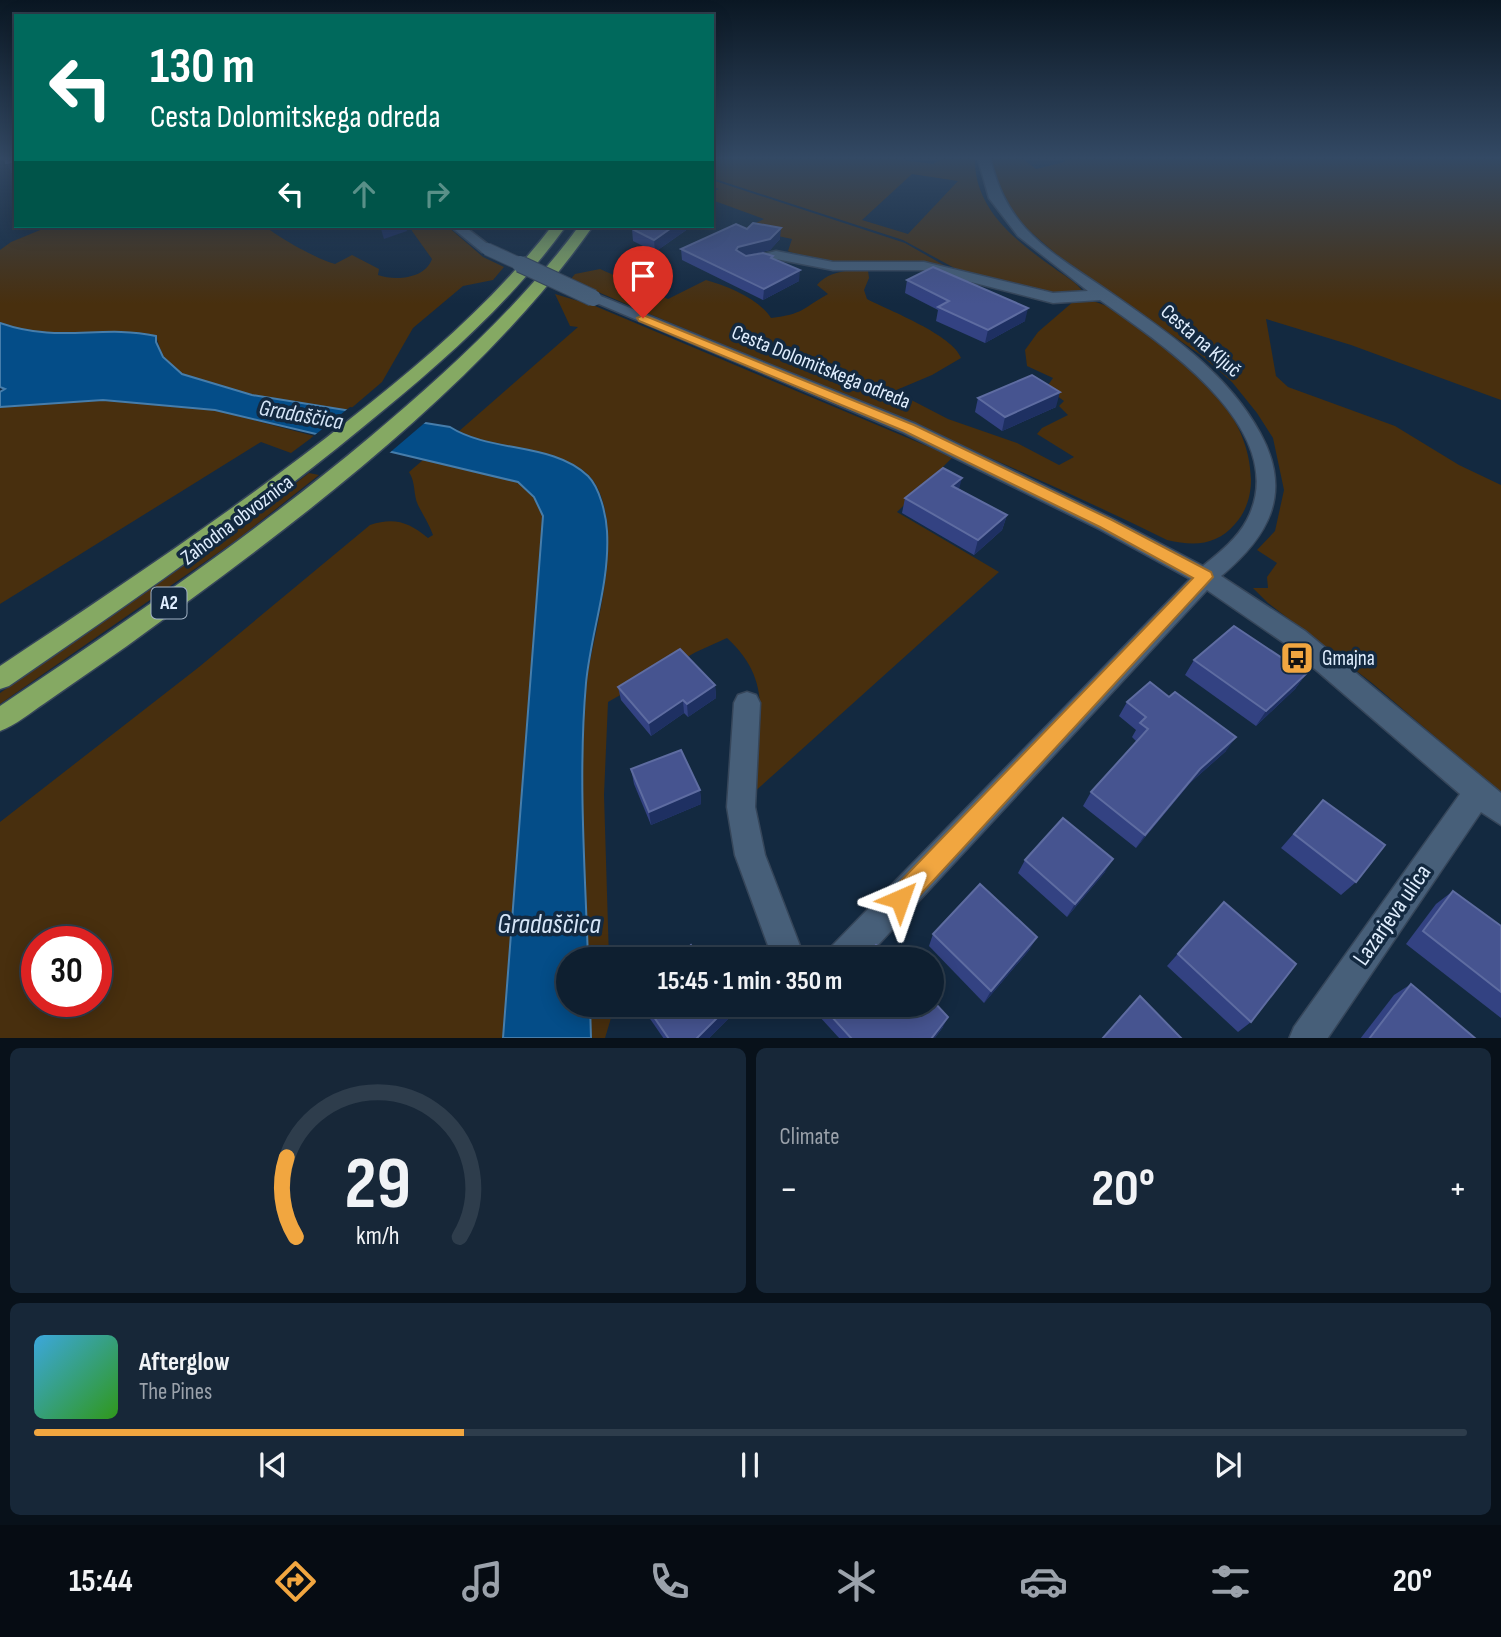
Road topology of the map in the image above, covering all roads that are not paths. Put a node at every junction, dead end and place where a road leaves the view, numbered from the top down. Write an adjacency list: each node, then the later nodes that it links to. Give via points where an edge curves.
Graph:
1 (1000, 207): 6 (street, Cesta na Ključ, via 1040,249)
2 (459, 228): 7 (street, Cesta Dolomitskega odreda, bridge, via 486,249 593,298 909,428)
3 (557, 228): 8 (highway, Zahodna obvoznica / A2, via 485,310 402,386 171,563)
4 (584, 228): 10 (highway, Zahodna obvoznica / A2, via 521,307 433,393 181,594)
5 (746, 260): 6 (street, via 776,255 844,267 924,266 1053,298)
6 (1105, 295): 7 (street, Cesta na Ključ, via 1219,382 1255,433 1266,467 1267,497 1257,525 1244,542)
7 (1205, 577): 11 (street, Cesta Dolomitskega odreda, via 1296,638); 13 (street, Cesta na Ključ)
8 (0, 679)
9 (747, 703): 12 (street, via 741,807 750,855)
10 (0, 720)
11 (1489, 802): 14 (street, Lazarjeva ulica)
12 (784, 947)
13 (854, 947)
14 (1306, 1038)

